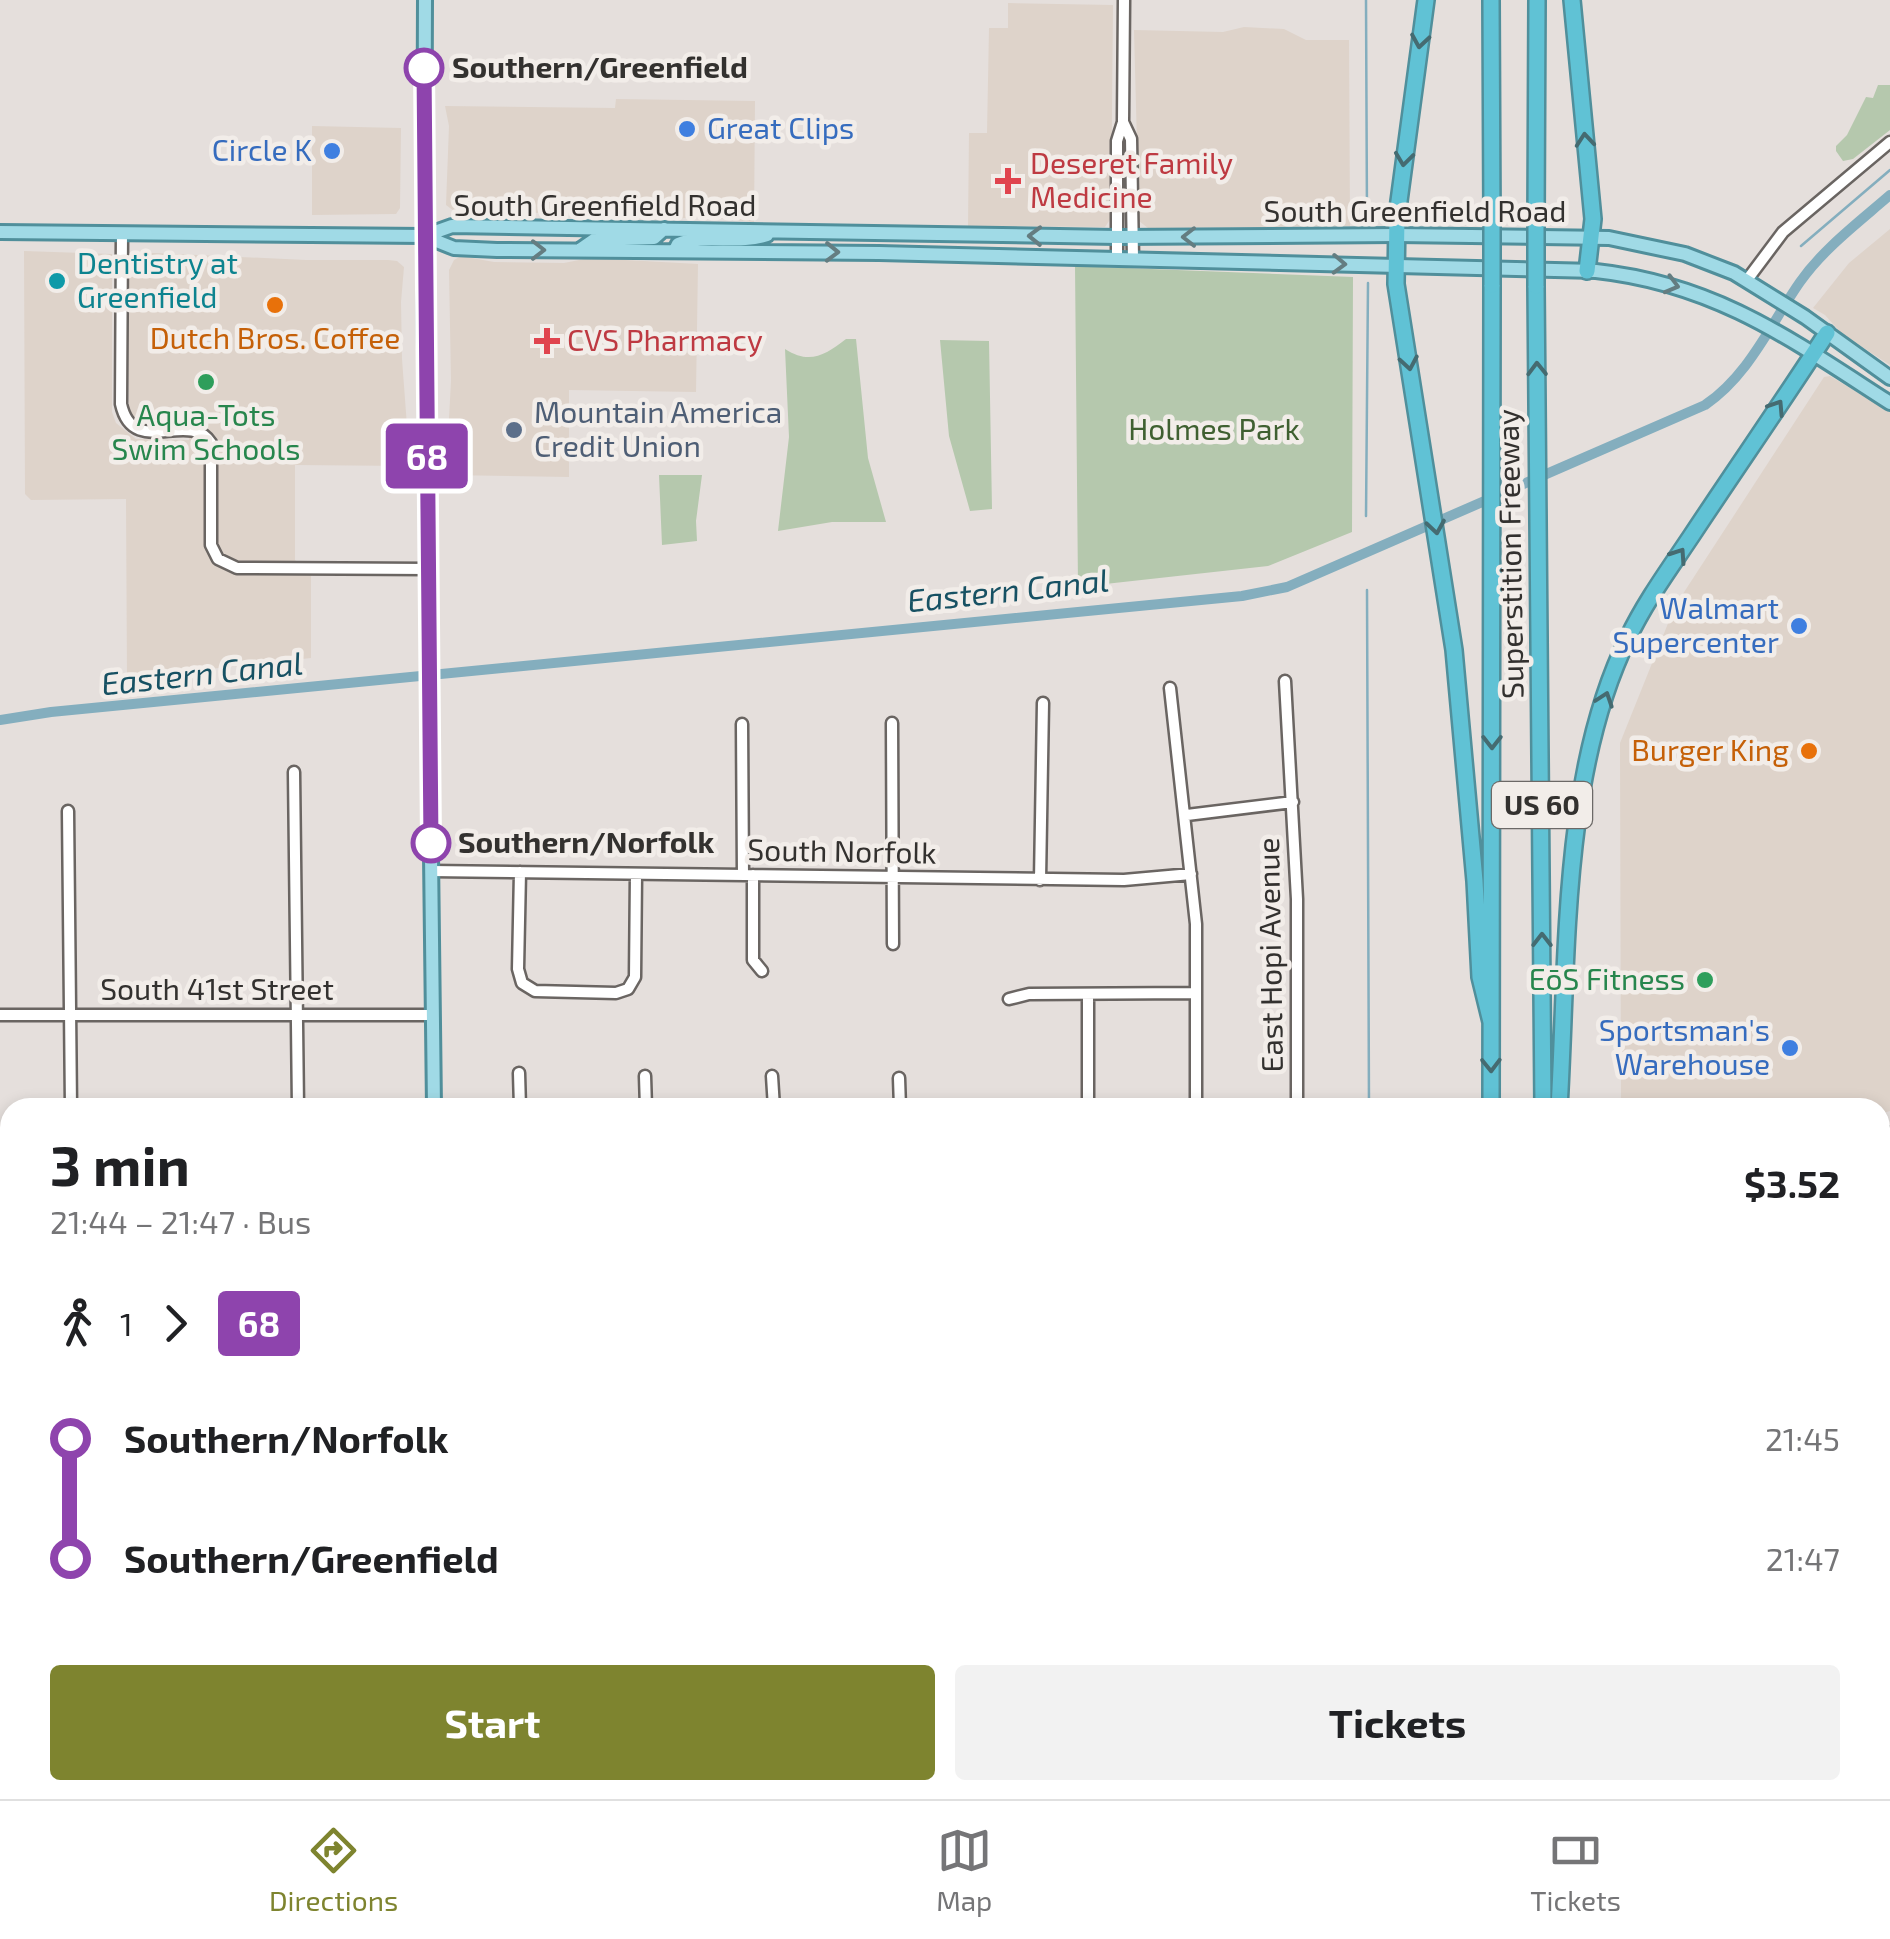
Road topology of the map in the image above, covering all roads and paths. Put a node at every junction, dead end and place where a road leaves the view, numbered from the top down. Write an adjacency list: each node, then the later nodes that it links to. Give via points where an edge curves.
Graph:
1 (424, 0): 14 (main road)
2 (1124, 0): 7 (street)
3 (1426, 0): 13 (highway, one-way to 13)
4 (1491, 0): 55 (highway, Superstition Freeway / US 60, one-way to 55, bridge)
5 (1537, 0): 71 (highway, Superstition Freeway / US 60, one-way to 5, bridge)
6 (1572, 0): 16 (highway, one-way to 6)
7 (1123, 122): 15 (street, via 1131,139); 17 (street, via 1117,141)
8 (1890, 142): 24 (street, via 1783,232)
9 (664, 229): 10 (main road, South Greenfield Road); 14 (main road, South Greenfield Road, via 452,226); 18 (main road, via 654,238 594,240)
10 (778, 230): 17 (main road, South Greenfield Road, one-way to 10); 19 (main road, via 753,240 689,240)
11 (0, 232): 12 (main road, South Greenfield Road)
12 (122, 233): 14 (main road, South Greenfield Road); 29 (street, via 123,416 142,432 198,431 212,443 211,545 218,559 237,568)
13 (1396, 235): 15 (main road, South Greenfield Road, one-way to 15); 16 (main road, South Greenfield Road); 22 (highway)
14 (424, 236): 18 (main road, South Greenfield Road, one-way to 18, via 454,248); 29 (main road)
15 (1132, 237): 17 (main road, South Greenfield Road); 21 (street)
16 (1591, 237): 23 (highway); 24 (main road, South Greenfield Road, via 1685,254)
17 (1117, 238): 20 (street)
18 (578, 250): 19 (main road, South Greenfield Road)
19 (676, 250): 20 (main road, South Greenfield Road, one-way to 20)
20 (1117, 258): 21 (main road, South Greenfield Road)
21 (1133, 258): 22 (main road, South Greenfield Road, one-way to 22)
22 (1396, 266): 23 (main road, South Greenfield Road); 55 (highway, one-way to 55, via 1443,570 1480,977)
23 (1587, 270): 26 (main road, South Greenfield Road, one-way to 26, via 1669,284 1752,316)
24 (1747, 280): 25 (main road, South Greenfield Road)
25 (1826, 333): 26 (highway); 27 (main road, South Greenfield Road)
26 (1813, 354): 28 (main road, South Greenfield Road); 72 (highway, one-way to 26, via 1577,826 1604,700 1655,591)
27 (1890, 378)
28 (1890, 402)
29 (429, 569): 39 (main road)
30 (1285, 682): 36 (street, East Hopi Avenue)
31 (1170, 688): 38 (street)
32 (1043, 704): 45 (street)
33 (892, 723): 44 (street)
34 (742, 724): 43 (street)
35 (294, 772): 54 (street)
36 (1293, 802): 38 (street); 69 (street, East Hopi Avenue)
37 (68, 811): 52 (street)
38 (1187, 815): 42 (street)
39 (432, 871): 40 (street, South Norfolk); 53 (main road)
40 (520, 872): 41 (street, South Norfolk); 41 (street, via 522,983 535,991 616,993 628,989 635,976)
41 (636, 874): 43 (street, South Norfolk)
42 (1191, 874): 45 (street, South Norfolk); 48 (street)
43 (748, 875): 44 (street, South Norfolk); 47 (street, via 753,960)
44 (894, 878): 45 (street, South Norfolk); 46 (street)
45 (1040, 880)
46 (894, 944)
47 (762, 971)
48 (1196, 993): 49 (street); 68 (street)
49 (1088, 994): 50 (street); 67 (street)
50 (1010, 998)
51 (0, 1015): 52 (street, South 41st Street)
52 (70, 1015): 54 (street, South 41st Street); 60 (street)
53 (433, 1015): 54 (street, South 41st Street); 62 (main road)
54 (297, 1016): 61 (street)
55 (1490, 1022): 70 (highway, Superstition Freeway / US 60, one-way to 70)
56 (519, 1073): 63 (street)
57 (645, 1076): 64 (street)
58 (772, 1076): 65 (street)
59 (899, 1078): 66 (street)
60 (70, 1098)
61 (298, 1098)
62 (434, 1098)
63 (520, 1098)
64 (646, 1098)
65 (773, 1098)
66 (900, 1098)
67 (1088, 1098)
68 (1196, 1098)
69 (1297, 1098)
70 (1491, 1098)
71 (1544, 1098)
72 (1561, 1098)

